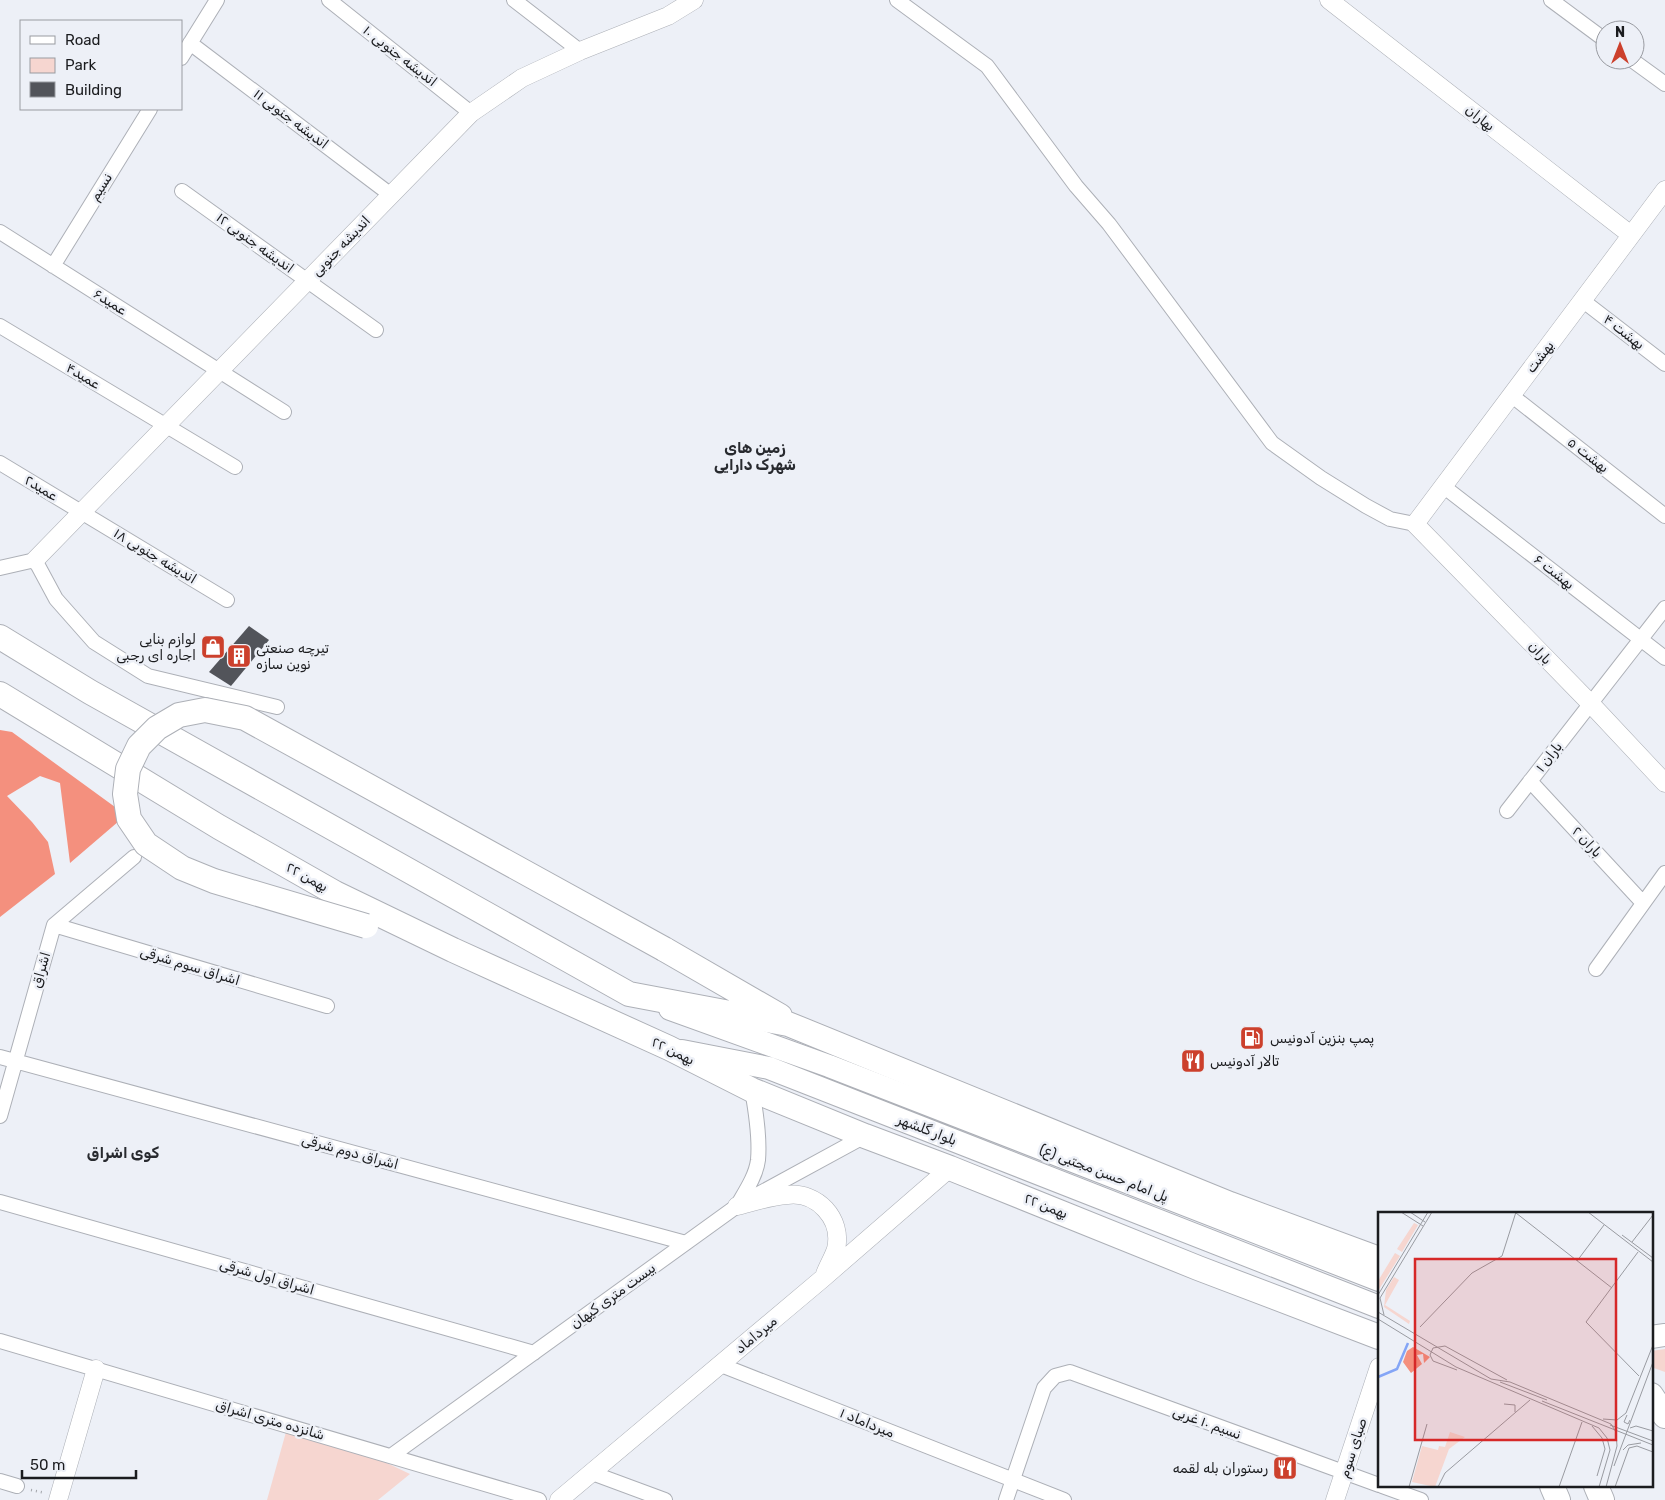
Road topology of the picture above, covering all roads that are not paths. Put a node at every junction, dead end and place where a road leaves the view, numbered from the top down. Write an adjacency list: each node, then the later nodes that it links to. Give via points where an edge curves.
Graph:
1 (217, 0): 10 (street)
2 (329, 0): 16 (street, اندیشه جنوبی ۱۰)
3 (514, 0): 11 (street)
4 (694, 0): 11 (street, اندیشه جنوبی, via 668,16)
5 (897, 0): 37 (street, via 987,66 1272,443 1366,506 1390,519)
6 (1329, 0): 8 (street, بهاران)
7 (1558, 2): 9 (street)
8 (1348, 6): 21 (street, بهاران)
9 (1595, 32)
10 (190, 43): 12 (street); 19 (street, اندیشه جنوبی ۱۱)
11 (580, 51): 16 (street, اندیشه جنوبی, via 522,78)
12 (182, 56)
13 (1645, 69): 14 (street)
14 (1665, 84)
15 (149, 110): 22 (street, نسیم)
16 (471, 113): 19 (street, اندیشه جنوبی)
17 (1665, 190): 21 (street, بهشت)
18 (182, 191): 23 (street, اندیشه جنوبی ۱۲)
19 (391, 195): 23 (street, اندیشه جنوبی)
20 (0, 232): 22 (street, عمید۶)
21 (1631, 235): 24 (street, بهشت)
22 (53, 266): 28 (street, عمید۶)
23 (308, 281): 26 (street, اندیشه جنوبی ۱۲); 28 (street, اندیشه جنوبی)
24 (1582, 300): 27 (street, بهشت ۴); 29 (street, بهشت)
25 (0, 326): 31 (street, عمید۴)
26 (376, 330)
27 (1665, 364)
28 (220, 371): 30 (street, عمید۶); 31 (street, اندیشه جنوبی)
29 (1511, 395): 34 (street, بهشت); 36 (street, بهشت ۵)
30 (284, 412)
31 (166, 426): 33 (street, عمید۴); 35 (street, اندیشه جنوبی)
32 (0, 463): 35 (street, عمید۲)
33 (234, 467)
34 (1443, 486): 37 (street, بهشت); 43 (street, بهشت ۶)
35 (82, 512): 38 (street, اندیشه جنوبی); 40 (street, اندیشه جنوبی ۱۸)
36 (1665, 516)
37 (1415, 524): 46 (street, باران)
38 (35, 560): 39 (street); 47 (street, via 56,599 94,642 148,676)
39 (0, 568)
40 (227, 600)
41 (1665, 608): 43 (street, باران ۱)
42 (0, 637): 57 (highway, via 90,692)
43 (1640, 639): 44 (street, بهشت ۶); 46 (street, باران ۱)
44 (1665, 658)
45 (0, 694): 55 (highway, ۲۲ بهمن, via 219,827 327,888)
46 (1590, 704): 48 (street, باران ۱); 49 (street, باران)
47 (277, 707)
48 (1530, 781): 50 (street, باران ۱); 53 (street, باران ۲)
49 (1665, 783)
50 (1507, 811)
51 (134, 857): 54 (street)
52 (1665, 873): 53 (street)
53 (1643, 903): 56 (street)
54 (54, 925): 58 (street, اشراق سوم شرقی); 62 (street, اشراق)
55 (485, 964): 59 (highway, bridge, via 214,881 182,868 146,844 129,820 124,794 128,769 139,746 157,728 186,713 205,710 244,718); 60 (highway, ۲۲ بهمن)
56 (1596, 969)
57 (629, 994): 59 (highway); 72 (main road, پل امام حسن مجتبی (ع), via 829,1066)
58 (327, 1006)
59 (805, 1030): 70 (highway, via 1230,1204)
60 (669, 1048): 63 (highway, ۲۲ بهمن); 73 (main road, بلوار گلشهر, via 769,1068)
61 (0, 1057): 62 (street, اشراق دوم شرقی)
62 (15, 1061): 64 (street, اشراق); 69 (street, اشراق دوم شرقی)
63 (752, 1090): 65 (highway, ۲۲ بهمن); 68 (street, بیست متری کیهان, via 758,1161)
64 (0, 1116)
65 (865, 1136): 66 (highway, ۲۲ بهمن); 68 (street)
66 (950, 1168): 71 (street, میرداماد); 75 (highway, ۲۲ بهمن)
67 (0, 1202): 78 (street, اشراق اول شرقی)
68 (737, 1206): 69 (street, بیست متری کیهان); 71 (street, via 788,1194 808,1197 828,1210 836,1228 836,1248)
69 (686, 1243): 78 (street, بیست متری کیهان)
70 (1378, 1259)
71 (822, 1279): 79 (street, میرداماد)
72 (1378, 1280)
73 (1378, 1307)
74 (1665, 1335): 76 (main road)
75 (1378, 1337)
76 (1652, 1337)
77 (0, 1341): 80 (street, شانزده متری اشراق)
78 (534, 1353): 88 (street, بیست متری کیهان)
79 (721, 1365): 89 (street, میرداماد); 92 (street, میرداماد ۱)
80 (96, 1369): 88 (street, شانزده متری اشراق); 98 (street)
81 (1378, 1370): 90 (street, صبای سوم)
82 (1652, 1386): 83 (main road)
83 (1665, 1392)
84 (1652, 1396): 86 (highway)
85 (1652, 1415): 87 (main road)
86 (1665, 1416)
87 (1665, 1420)
88 (391, 1456): 99 (street, شانزده متری اشراق)
89 (592, 1473): 100 (street, میرداماد); 101 (street)
90 (1345, 1473): 92 (street, نسیم ۱۰ غربی, via 1070,1372 1055,1376 1044,1388); 93 (street, نسیم ۱۰ غربی); 104 (street, صبای سوم)
91 (0, 1481): 94 (street)
92 (1013, 1481): 102 (street); 103 (street, میرداماد ۱)
93 (1378, 1485)
94 (17, 1486)
95 (1386, 1488): 105 (street, نسیم ۱۰ غربی)
96 (1553, 1488): 106 (highway)
97 (1597, 1488): 107 (highway)
98 (58, 1499)
99 (539, 1500)
100 (560, 1500)
101 (665, 1500)
102 (1006, 1500)
103 (1064, 1500)
104 (1335, 1500)
105 (1421, 1500)
106 (1558, 1500)
107 (1602, 1500)

